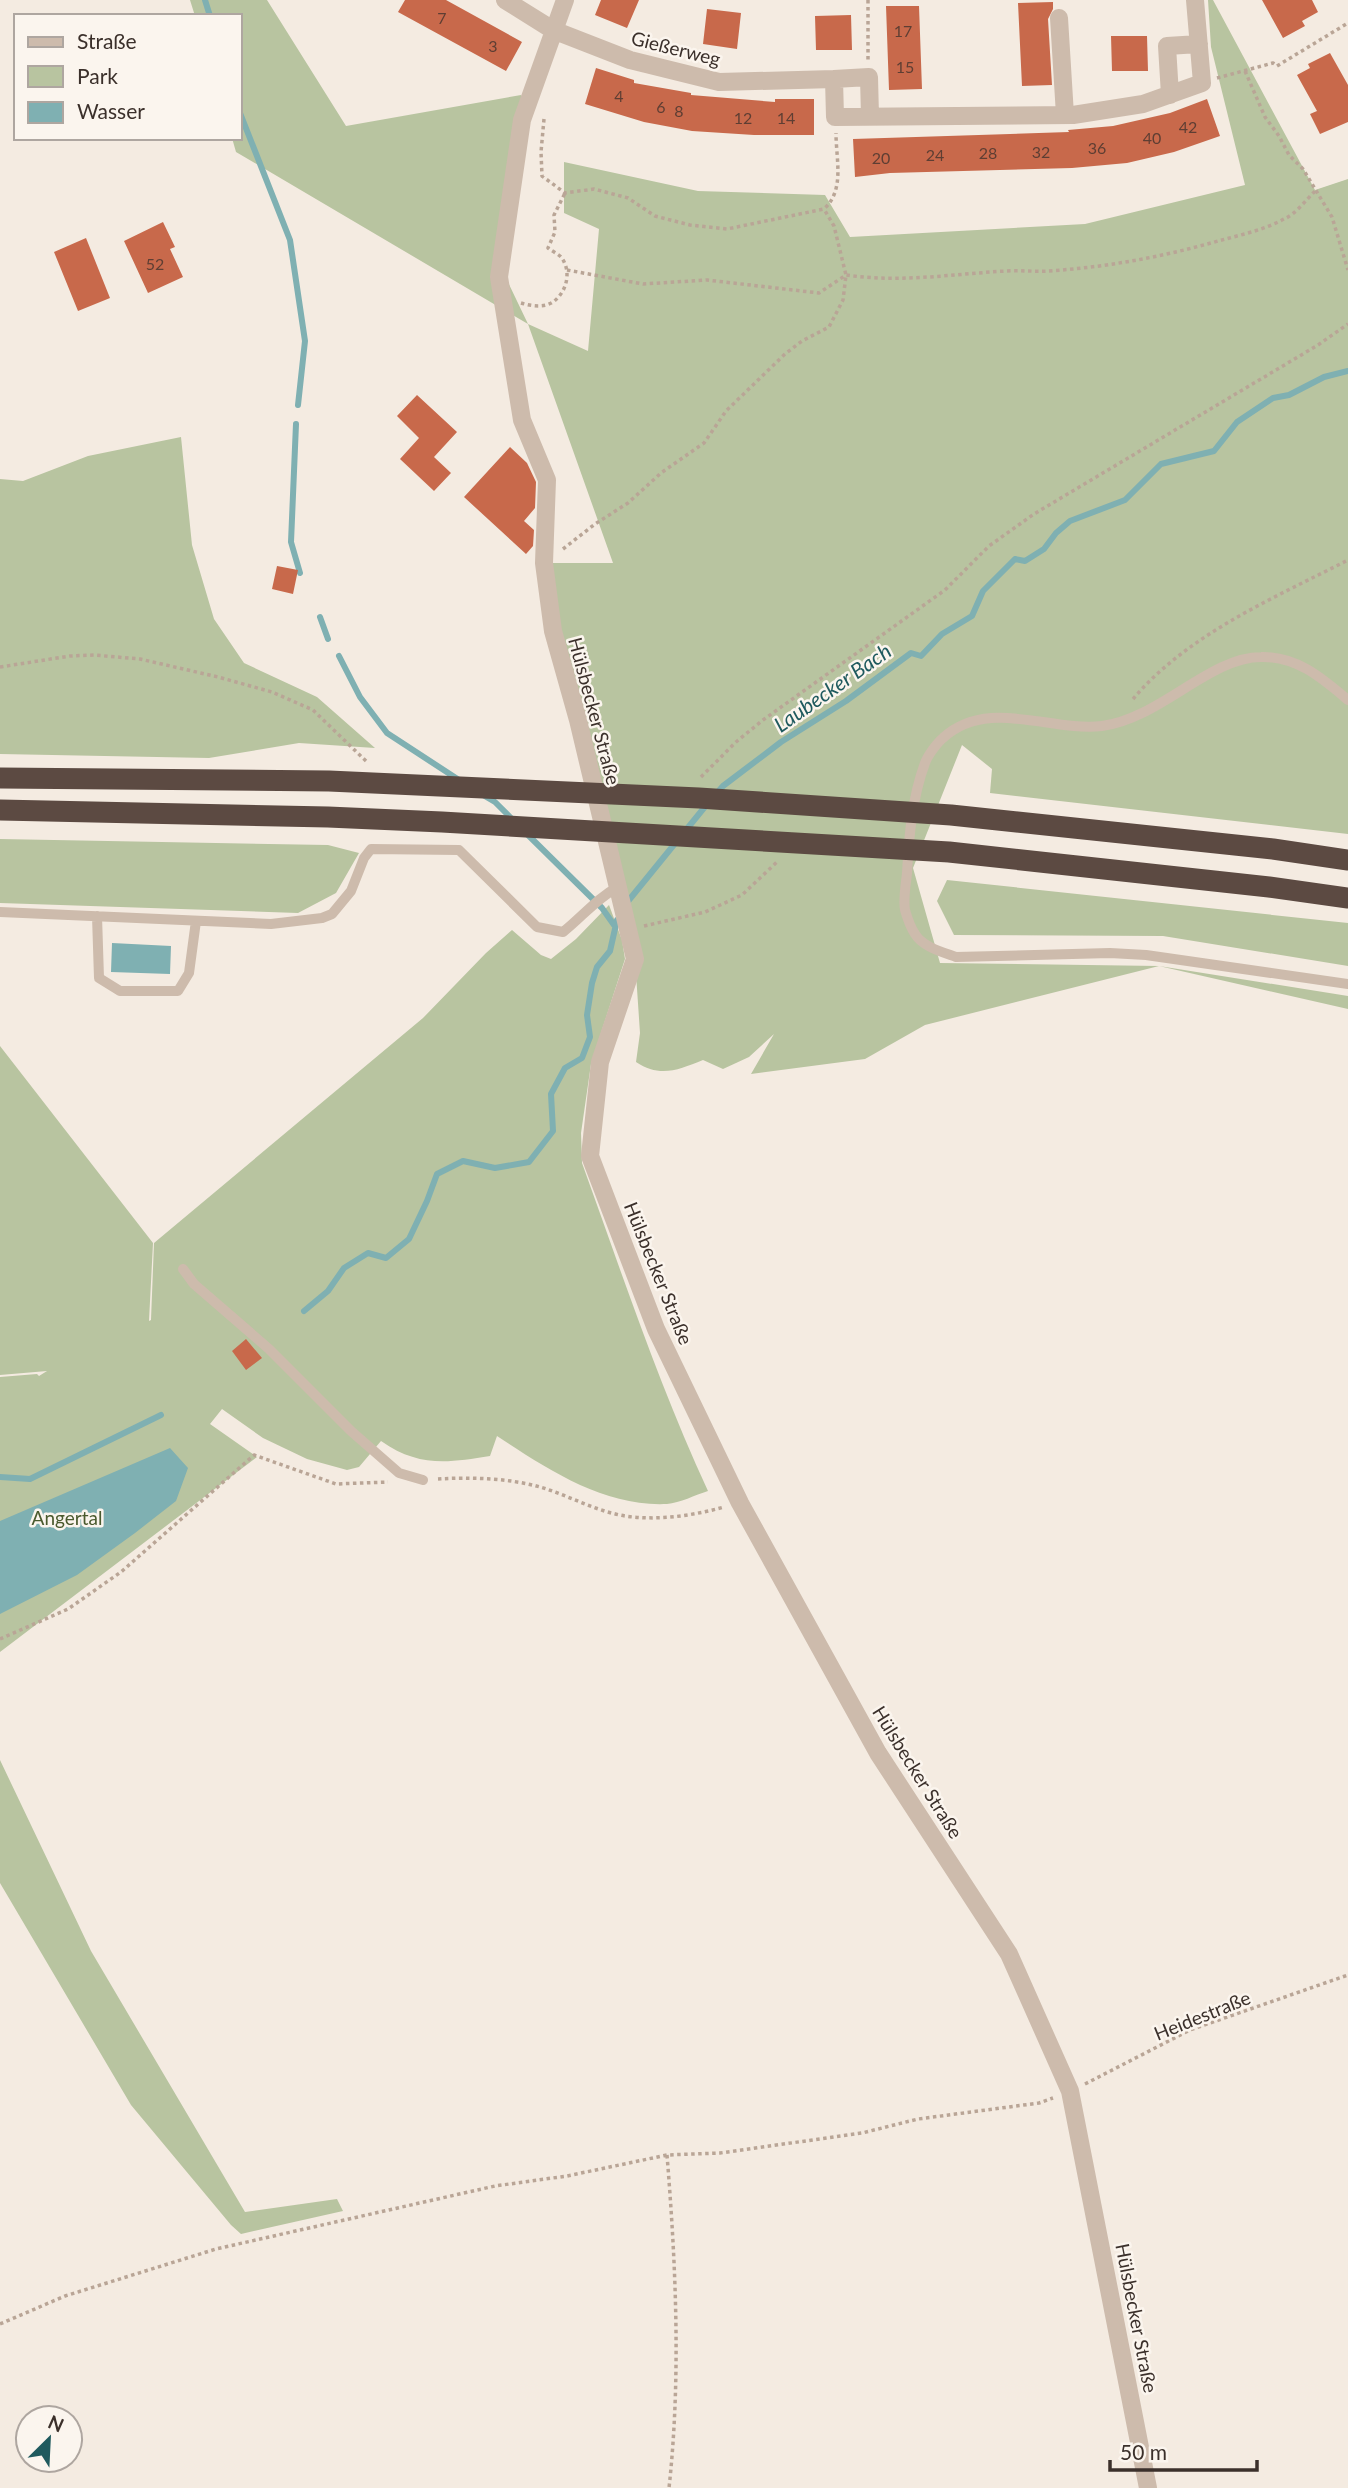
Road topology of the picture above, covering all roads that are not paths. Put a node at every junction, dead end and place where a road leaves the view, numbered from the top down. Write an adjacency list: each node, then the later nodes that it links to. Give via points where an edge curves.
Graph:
1 (505, 0): 5 (street, Gießerweg)
2 (565, 0): 5 (street, Hülsbecker Straße)
3 (1195, 0): 6 (street)
4 (1059, 18): 9 (street)
5 (553, 30): 7 (street, Gießerweg, via 630,60 719,82); 15 (street, Hülsbecker Straße, via 522,120 499,278 522,420 547,480 544,563 552,631 578,720)
6 (1199, 44): 8 (street, via 1202,83); 8 (street, via 1167,46)
7 (834, 79): 10 (street, via 835,117); 10 (street, Gießerweg, via 869,77)
8 (1170, 94): 9 (street, via 1143,104)
9 (1065, 115): 10 (street)
10 (870, 116)
11 (1348, 701): 20 (lane, via 1301,665 1259,656 1219,669 1121,722 1087,727 987,718 967,723 943,737 925,760 910,822 905,909 916,936 934,950 956,957 1146,955)
12 (0, 778): 14 (highway, via 329,781 699,798 951,815)
13 (0, 810): 16 (highway, via 328,817 949,852)
14 (1348, 860)
15 (611, 890): 19 (lane, via 563,932 537,928 458,850 371,849 351,891 332,914 271,924); 23 (street, Hülsbecker Straße, via 635,959 600,1062 590,1156 656,1329 740,1503 877,1753 1009,1954 1070,2091)
16 (1348, 898)
17 (0, 912): 18 (lane)
18 (97, 916): 19 (lane); 19 (lane, via 99,978 120,990 178,991 189,974)
19 (196, 921)
20 (1348, 984)
21 (183, 1269): 22 (lane, via 399,1474)
22 (423, 1480)
23 (1148, 2488)

